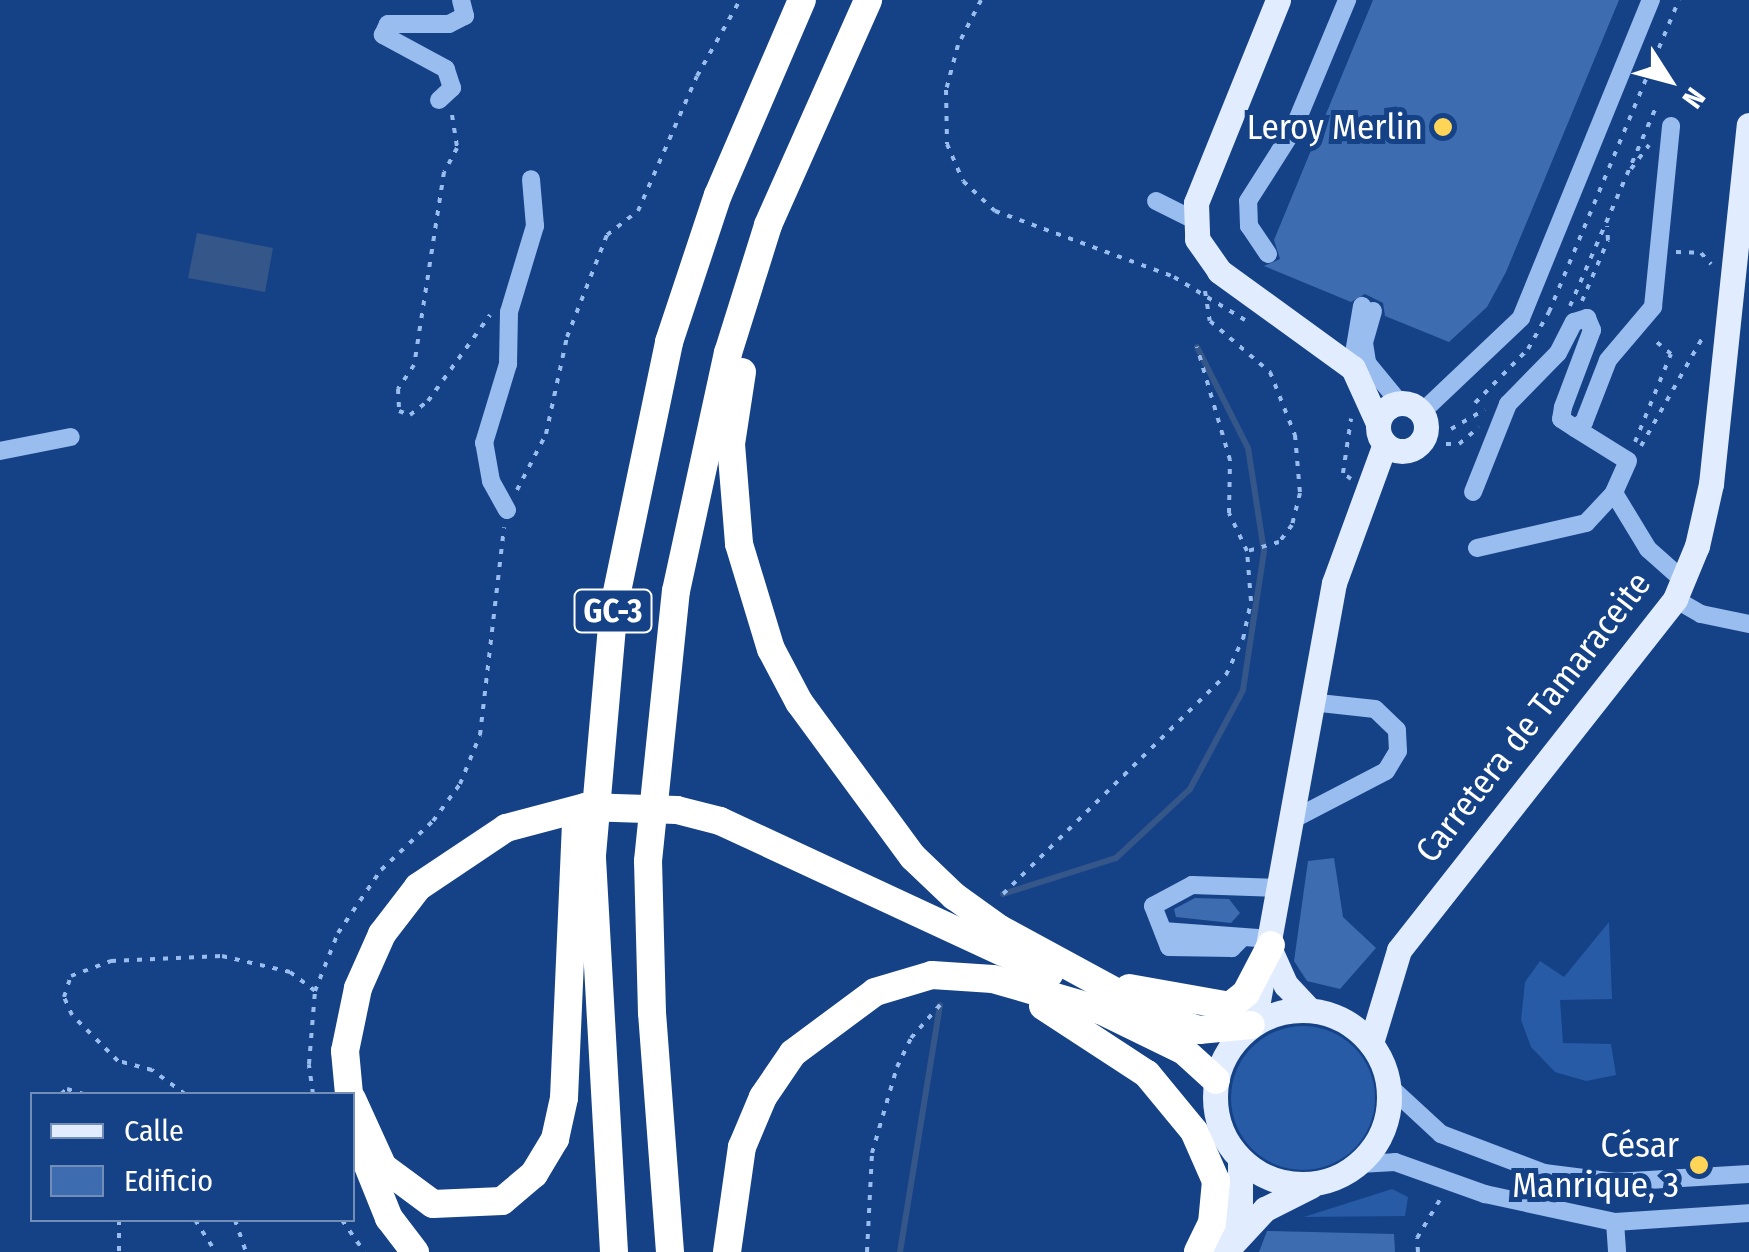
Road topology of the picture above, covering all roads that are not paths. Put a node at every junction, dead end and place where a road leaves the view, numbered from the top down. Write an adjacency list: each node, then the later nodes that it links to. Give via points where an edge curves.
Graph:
1 (461, 0): 7 (street, via 464,16 448,24 388,24 383,36 446,70 452,88)
2 (802, 0): 18 (highway, GC-3, via 718,195)
3 (868, 0): 13 (highway, GC-3)
4 (1278, 0): 12 (main road)
5 (1347, 0): 14 (street, via 1294,130 1262,169 1248,201 1249,226)
6 (1651, 0): 16 (street, via 1521,318)
7 (439, 100)
8 (1749, 125): 26 (main road, Carretera de Tamaraceite, via 1712,484)
9 (1671, 126): 17 (street, via 1658,294 1646,333 1608,360 1584,422)
10 (531, 179): 24 (street, via 535,226 509,312 508,364 484,443 491,481)
11 (1156, 201): 12 (street)
12 (1194, 220): 15 (main road, via 1212,282)
13 (768, 225): 34 (highway, via 765,284 731,444 739,544 771,650 818,730 913,856 1000,929); 52 (highway, GC-3, via 698,479 676,592 660,735 649,899)
14 (1268, 254)
15 (1353, 368): 16 (street, via 1353,331 1368,309 1367,363); 19 (main road)
16 (1411, 408): 19 (main road, via 1386,410); 19 (main road, via 1426,428 1420,442 1399,451)
17 (1574, 428): 22 (street, via 1561,420 1592,330 1587,318 1574,314 1558,353 1508,404); 23 (street, via 1628,461)
18 (646, 430): 42 (highway, via 596,600 573,864 564,1098 554,1140 534,1174 502,1200 433,1204 384,1167); 51 (highway, GC-3, via 614,606 592,855)
19 (1382, 434): 28 (main road, via 1342,549)
20 (70, 438): 21 (street)
21 (0, 452)
22 (1473, 492)
23 (1614, 493): 25 (street, via 1586,523); 26 (street)
24 (507, 510)
25 (1478, 548)
26 (1679, 589): 27 (street, via 1701,614); 38 (main road, Carretera de Tamaraceite, via 1399,950 1385,979)
27 (1749, 624)
28 (1311, 702): 29 (main road); 29 (street, via 1375,709 1397,730 1398,751 1386,771)
29 (1288, 822): 30 (main road)
30 (1277, 888): 31 (main road); 31 (street, via 1178,889 1153,906 1169,947 1232,948 1241,939)
31 (1271, 945): 34 (highway, via 1246,993 1230,1006); 35 (main road, via 1286,985); 37 (main road)
32 (993, 979): 34 (highway); 53 (highway, via 932,975 875,992 793,1053 763,1097 742,1147); 54 (highway, via 1123,1054 1182,1115 1216,1181 1212,1223)
33 (1080, 988): 34 (highway); 36 (highway); 41 (highway, bridge, via 720,820 660,809 585,807 506,828 418,886 382,934 358,988 345,1052)
34 (1105, 998): 36 (highway); 39 (highway)
35 (1308, 1009): 37 (main road); 38 (main road, via 1340,1018)
36 (1162, 1017): 37 (highway, via 1198,1030)
37 (1252, 1024): 39 (main road)
38 (1371, 1043): 40 (main road)
39 (1216, 1080): 44 (main road, via 1220,1130)
40 (1389, 1086): 45 (main road, via 1385,1124); 46 (street, via 1441,1134 1544,1173 1615,1182)
41 (349, 1092)
42 (355, 1107)
43 (355, 1118): 50 (highway, via 370,1181)
44 (1240, 1160): 47 (main road, via 1276,1181); 55 (main road, via 1240,1202)
45 (1359, 1164): 47 (main road); 49 (street, via 1395,1162 1484,1194)
46 (1749, 1174)
47 (1313, 1185): 56 (main road, via 1265,1209)
48 (1749, 1213): 49 (street)
49 (1615, 1222): 57 (street)
50 (416, 1252)
51 (614, 1252)
52 (670, 1252)
53 (726, 1252)
54 (1198, 1252)
55 (1206, 1252)
56 (1225, 1252)
57 (1617, 1252)

